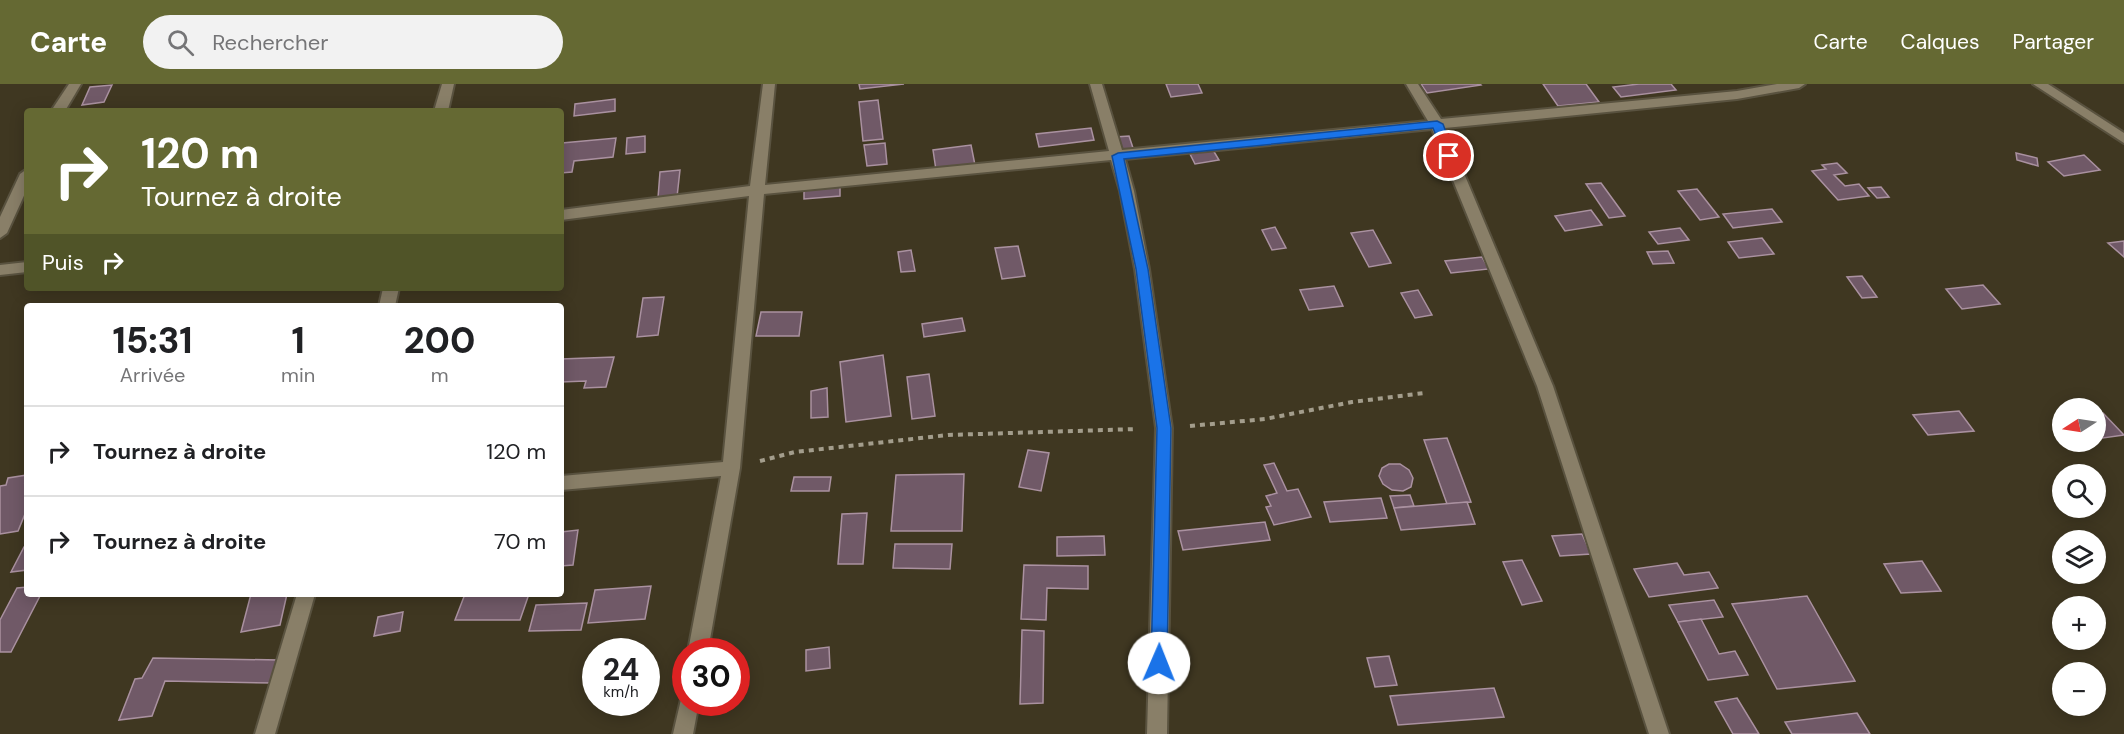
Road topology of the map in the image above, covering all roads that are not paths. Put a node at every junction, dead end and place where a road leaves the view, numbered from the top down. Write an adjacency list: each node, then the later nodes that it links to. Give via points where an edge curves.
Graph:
1 (75, 84): 10 (street)
2 (448, 84): 11 (street)
3 (769, 84): 16 (street)
4 (1096, 84): 14 (street)
5 (1412, 84): 12 (street)
6 (1726, 84): 9 (street)
7 (1799, 84): 9 (street)
8 (2039, 84): 13 (street)
9 (1737, 95): 12 (street)
10 (60, 108)
11 (442, 108)
12 (1437, 124): 14 (street); 29 (street, via 1545,386)
13 (2123, 137)
14 (1118, 156): 16 (street); 28 (street, via 1142,269 1164,428)
15 (24, 181): 18 (street)
16 (757, 190): 17 (street); 21 (street)
17 (564, 215)
18 (0, 233)
19 (24, 267): 20 (street)
20 (0, 270)
21 (731, 468): 22 (street); 24 (street)
22 (564, 483)
23 (305, 597): 26 (street)
24 (700, 638)
25 (686, 716): 27 (street)
26 (265, 734)
27 (683, 734)
28 (1157, 734)
29 (1659, 734)

